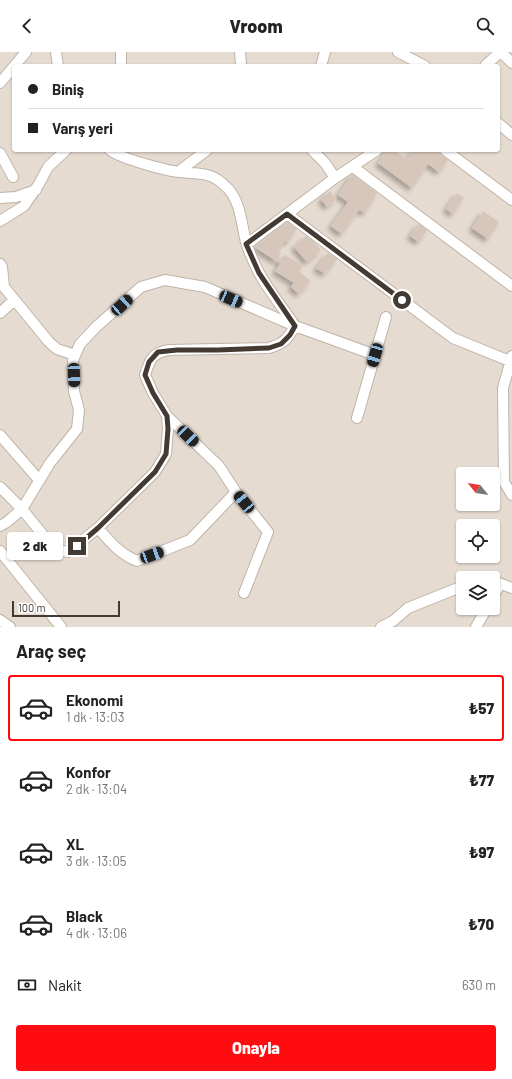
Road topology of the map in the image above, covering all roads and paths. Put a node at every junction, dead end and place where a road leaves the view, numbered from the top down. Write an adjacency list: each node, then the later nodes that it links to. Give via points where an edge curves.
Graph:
1 (26, 52): 15 (street)
2 (56, 52): 9 (street)
3 (121, 52): 10 (street)
4 (240, 52): 11 (street)
5 (324, 52): 12 (street)
6 (398, 52): 13 (street)
7 (500, 52): 8 (street); 14 (street)
8 (512, 63)
9 (58, 64)
10 (121, 64)
11 (241, 64)
12 (321, 64)
13 (421, 64)
14 (487, 64)
15 (3, 71): 16 (street)
16 (0, 83)
17 (500, 125): 18 (street)
18 (512, 135)
19 (64, 152): 30 (street, via 48,167)
20 (113, 152): 27 (street)
21 (204, 152): 27 (street)
22 (314, 152): 29 (street)
23 (374, 152): 26 (street)
24 (448, 152): 32 (street)
25 (0, 153): 28 (street)
26 (353, 167): 29 (street); 37 (street)
27 (178, 172): 35 (street, via 205,174 218,179 229,190 238,202)
28 (13, 177)
29 (335, 178): 33 (street)
30 (36, 190): 31 (street, via 16,197); 34 (street, via 24,206)
31 (0, 198)
32 (512, 200)
33 (287, 214): 35 (street); 44 (street, via 453,338)
34 (0, 221)
35 (246, 244): 41 (street, via 259,273)
36 (1, 266): 38 (street, via 4,287)
37 (512, 286)
38 (14, 300): 39 (street); 43 (street, via 49,342 57,349)
39 (0, 313)
40 (386, 317): 42 (street)
41 (295, 326): 42 (street); 43 (street, via 205,287 165,280 141,288 96,327 80,344); 45 (street, via 281,344 269,348 158,352 149,362 145,375)
42 (375, 355): 46 (street)
43 (75, 356): 48 (street, via 74,391 79,410 77,429)
44 (511, 360): 51 (street, via 503,388 503,462 504,482)
45 (167, 416): 50 (street, via 219,466); 54 (street, via 166,454 155,472)
46 (357, 418)
47 (0, 435): 48 (street)
48 (39, 480): 52 (street)
49 (0, 487): 52 (street)
50 (236, 492): 54 (street, via 190,540 137,561 115,547); 59 (street, via 268,532)
51 (512, 495)
52 (22, 508): 53 (street); 54 (street, via 52,546 59,550 68,552)
53 (0, 526)
54 (98, 528)
55 (0, 551): 63 (street)
56 (500, 584): 57 (street)
57 (512, 588)
58 (456, 589): 64 (street, via 408,608)
59 (244, 593)
60 (483, 615): 65 (street)
61 (0, 620): 62 (street)
62 (10, 627)
63 (61, 627)
64 (382, 627)
65 (476, 627)

